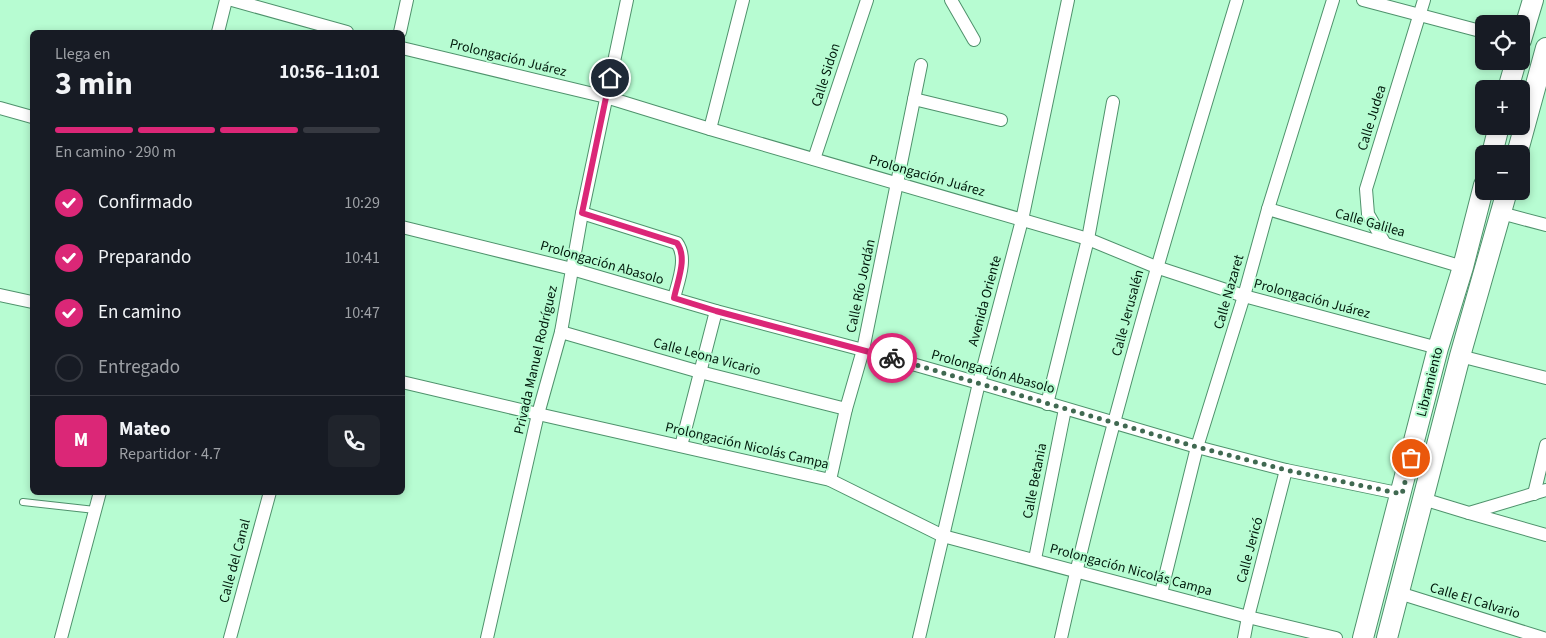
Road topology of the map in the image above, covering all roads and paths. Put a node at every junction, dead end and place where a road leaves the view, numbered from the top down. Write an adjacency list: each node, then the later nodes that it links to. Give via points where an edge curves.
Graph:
1 (226, 0): 17 (street)
2 (232, 0): 18 (street)
3 (407, 0): 19 (street)
4 (627, 0): 24 (street, Privada Manuel Rodríguez)
5 (743, 0): 30 (street)
6 (867, 0): 32 (street, Calle Sidon)
7 (951, 0): 20 (street)
8 (1068, 0): 39 (street, Avenida Oriente)
9 (1237, 0): 44 (street, Calle Jerusalén)
10 (1333, 0): 36 (street, Calle Nazaret)
11 (1363, 0): 14 (street)
12 (1424, 0): 14 (street, Calle Judea)
13 (1533, 0): 15 (main road)
14 (1420, 14): 16 (street); 43 (street, Calle Judea, via 1366,189 1368,214)
15 (1528, 15)
16 (1475, 29)
17 (218, 30)
18 (340, 30)
19 (400, 30)
20 (974, 40)
21 (405, 49): 24 (street, Prolongación Juárez)
22 (1545, 57): 31 (main road)
23 (921, 65): 25 (street, Calle Río Jordán)
24 (606, 97): 30 (street, Prolongación Juárez); 37 (street, Privada Manuel Rodríguez)
25 (914, 99): 29 (street); 33 (street, Calle Río Jordán)
26 (1113, 102): 42 (street)
27 (0, 108): 28 (street)
28 (30, 116)
29 (1002, 120)
30 (710, 129): 32 (street, Prolongación Juárez)
31 (1520, 145)
32 (814, 158): 33 (street, Prolongación Juárez)
33 (898, 183): 39 (street, Prolongación Juárez); 54 (street, Calle Río Jordán)
34 (1480, 200): 45 (main road, Libramiento)
35 (1505, 200): 38 (main road, Libramiento)
36 (1268, 209): 43 (street, Calle Galilea); 48 (street, Calle Nazaret)
37 (582, 213): 46 (street, Privada Manuel Rodríguez); 49 (street, via 677,243 683,257)
38 (1501, 213): 40 (street); 55 (main road, Libramiento)
39 (1022, 220): 42 (street, Prolongación Juárez); 59 (street, Avenida Oriente)
40 (1546, 225)
41 (405, 228): 46 (street, Prolongación Abasolo)
42 (1088, 239): 44 (street, Prolongación Juárez); 60 (street)
43 (1384, 242): 45 (street, Calle Galilea)
44 (1156, 267): 48 (street, Prolongación Juárez); 64 (street, Calle Jerusalén)
45 (1463, 267): 53 (main road, Libramiento)
46 (572, 268): 49 (street, Prolongación Abasolo); 52 (street, Privada Manuel Rodríguez)
47 (0, 295): 50 (street)
48 (1244, 296): 53 (street, Prolongación Juárez); 67 (street, Calle Nazaret)
49 (674, 298): 51 (street, Prolongación Abasolo)
50 (30, 302)
51 (716, 311): 54 (street, Prolongación Abasolo); 56 (street)
52 (561, 332): 56 (street, Calle Leona Vicario); 63 (street, Privada Manuel Rodríguez)
53 (1438, 348): 71 (main road, Libramiento)
54 (863, 350): 59 (street, Prolongación Abasolo); 61 (street, Calle Río Jordán)
55 (1460, 356): 57 (street); 74 (main road, Libramiento)
56 (700, 372): 61 (street, Calle Leona Vicario); 66 (street)
57 (1546, 378)
58 (405, 383): 63 (street, Prolongación Nicolás Campa)
59 (979, 383): 60 (street, Prolongación Abasolo); 79 (street, Avenida Oriente)
60 (1047, 404): 62 (street, Prolongación Abasolo)
61 (846, 409): 69 (street, Calle Río Jordán)
62 (1065, 409): 64 (street, Prolongación Abasolo); 80 (street, Calle Betania)
63 (538, 414): 66 (street, Prolongación Nicolás Campa); 87 (street, Privada Manuel Rodríguez)
64 (1114, 422): 67 (street, Prolongación Abasolo); 81 (street, Calle Jerusalén)
65 (1546, 445): 70 (street)
66 (681, 446): 69 (street, Prolongación Nicolás Campa)
67 (1197, 447): 68 (street, Prolongación Abasolo); 82 (street, Calle Nazaret)
68 (1286, 470): 71 (street, Prolongación Abasolo); 84 (street, Calle Jericó)
69 (830, 480): 79 (street, Prolongación Nicolás Campa)
70 (1540, 492): 77 (street)
71 (1402, 494): 92 (main road, Libramiento)
72 (99, 495): 76 (street)
73 (269, 495): 86 (street, Calle del Canal)
74 (1422, 499): 77 (street); 83 (main road, Libramiento)
75 (23, 502): 76 (lane)
76 (95, 510): 85 (street)
77 (1469, 513): 78 (street)
78 (1546, 535)
79 (943, 536): 80 (street, Prolongación Nicolás Campa); 88 (street, Avenida Oriente)
80 (1035, 560): 81 (street, Prolongación Nicolás Campa)
81 (1076, 570): 82 (street, Prolongación Nicolás Campa); 89 (street, Calle Jerusalén)
82 (1161, 593): 84 (street, Prolongación Nicolás Campa)
83 (1399, 593): 93 (main road, Libramiento); 94 (street, Calle El Calvario)
84 (1248, 617): 90 (street, Calle Jericó); 91 (street, Prolongación Nicolás Campa)
85 (61, 638)
86 (230, 638)
87 (487, 638)
88 (919, 638)
89 (1061, 638)
90 (1244, 638)
91 (1336, 638)
92 (1363, 638)
93 (1387, 638)
94 (1543, 638)

